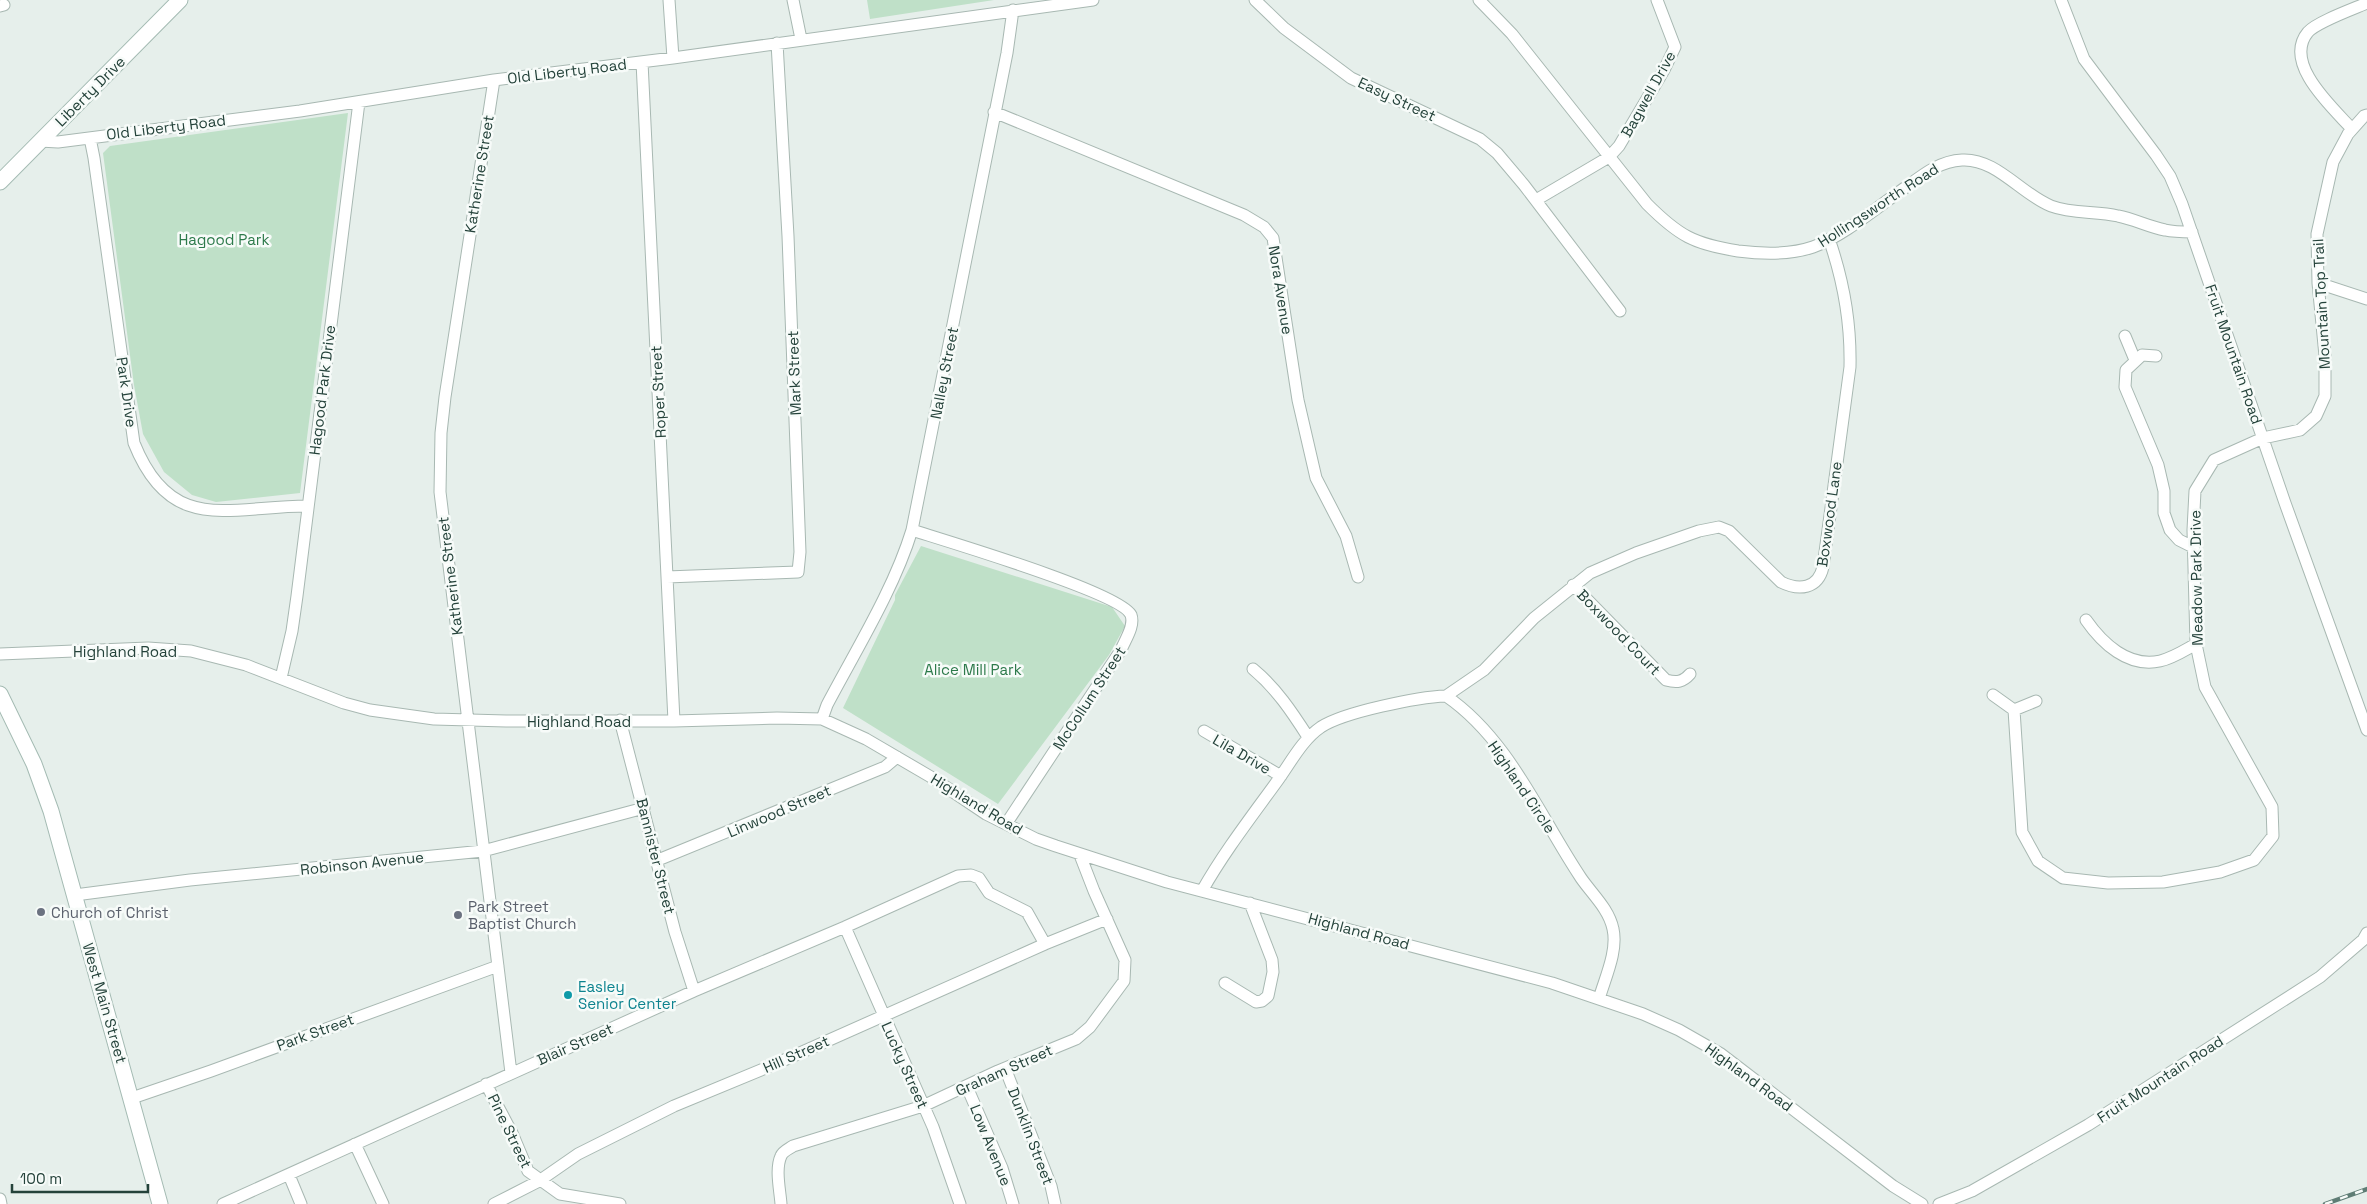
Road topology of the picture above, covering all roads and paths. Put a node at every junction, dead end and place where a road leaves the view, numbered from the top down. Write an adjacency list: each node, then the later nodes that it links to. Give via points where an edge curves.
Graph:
1 (180, 0): 21 (main road, Liberty Drive)
2 (669, 0): 13 (street)
3 (794, 0): 11 (street)
4 (1092, 0): 10 (street, Old Liberty Road)
5 (1255, 0): 24 (street, Easy Street, via 1284,28 1351,78 1480,139 1497,153)
6 (1479, 0): 22 (street, Hollingsworth Road, via 1512,34)
7 (1657, 0): 22 (street, Bagwell Drive, via 1675,47 1619,146)
8 (2061, 0): 25 (street, Fruit Mountain Road, via 2084,59 2170,176)
9 (2367, 3): 19 (street, via 2309,31 2301,45 2302,62 2314,87)
10 (1013, 10): 11 (street, Old Liberty Road); 17 (street, Nalley Street)
11 (801, 40): 12 (street, Old Liberty Road)
12 (777, 43): 13 (street, Old Liberty Road); 37 (street, Mark Street, via 792,318 798,572)
13 (673, 58): 14 (street, Old Liberty Road)
14 (642, 62): 15 (street, Old Liberty Road); 37 (street, Roper Street)
15 (494, 80): 16 (street, Old Liberty Road); 53 (street, Katherine Street, via 441,433 440,492)
16 (359, 102): 20 (street, Old Liberty Road); 34 (street, Hagood Park Drive)
17 (994, 112): 35 (street, Nalley Street); 38 (street, Nora Avenue, via 1244,215 1264,227 1273,238 1298,400 1316,478 1346,536)
18 (2367, 115): 19 (street, Mountain Top Trail)
19 (2352, 129): 27 (street, Mountain Top Trail, via 2333,162 2324,198 2317,234)
20 (90, 138): 21 (street, Old Liberty Road); 34 (street, Park Drive, via 134,443 141,461 164,489 193,508 235,512 273,506)
21 (40, 141): 23 (main road, Liberty Drive)
22 (1609, 157): 24 (street); 26 (street, Hollingsworth Road, via 1647,204 1685,237 1712,247 1754,253 1794,252)
23 (0, 182)
24 (1536, 200): 29 (street, Easy Street)
25 (2192, 232): 26 (street, Hollingsworth Road, via 2166,230 2118,216 2052,207 2030,196 1981,161 1964,159 1948,161 1930,170); 33 (street, Fruit Mountain Road)
26 (1829, 239): 39 (street, Boxwood Lane, via 1841,274 1850,334 1850,367 1823,567 1817,581 1808,587 1790,587 1781,582 1739,539 1719,528 1699,531 1636,553 1590,573)
27 (2318, 283): 28 (street); 33 (street, Mountain Top Trail, via 2325,396 2316,416 2300,430)
28 (2367, 299)
29 (1620, 311)
30 (2125, 336): 32 (street)
31 (2156, 356): 32 (street, via 2142,355)
32 (2135, 360): 36 (street, via 2126,370 2128,398 2158,465 2164,491 2164,513 2170,530 2179,540)
33 (2263, 438): 36 (street, Meadow Park Drive, via 2214,460 2195,491); 55 (street, Fruit Mountain Road)
34 (307, 506): 45 (street, Hagood Park Drive, via 292,631)
35 (912, 530): 51 (street, Nalley Street, via 888,587); 61 (street, McCollum Street, via 1092,590 1126,607 1131,615 1131,626 1121,650)
36 (2193, 547): 41 (street, Meadow Park Drive)
37 (667, 576): 54 (street, Roper Street)
38 (1358, 577)
39 (1573, 585): 44 (street, Boxwood Court, via 1666,680 1684,680); 48 (street, Boxwood Lane, via 1534,618 1484,670)
40 (2086, 620): 41 (street, via 2106,645 2132,659 2160,661)
41 (2196, 644): 50 (street, Meadow Park Drive, via 2205,687 2272,807 2273,836 2254,860 2220,872 2163,882 2108,883 2063,878 2038,861 2022,832)
42 (0, 654): 45 (street, Highland Road, via 148,648 191,651 219,656)
43 (1253, 668): 57 (street, via 1291,710)
44 (1690, 674)
45 (280, 678): 53 (street, Highland Road, via 370,710)
46 (0, 694): 66 (main road, West Main Street, via 34,764)
47 (1993, 695): 50 (street)
48 (1446, 696): 57 (street, via 1401,702 1333,720); 75 (street, Highland Circle, via 1473,719 1498,748 1524,784 1581,878 1608,913 1614,930 1614,944)
49 (2036, 701): 50 (street)
50 (2014, 710)
51 (822, 719): 54 (street, Highland Road); 58 (street, Highland Road)
52 (620, 720): 53 (street, Highland Road); 54 (street, Highland Road); 60 (street, Bannister Street)
53 (469, 721): 62 (street, Katherine Street)
54 (674, 721)
55 (2367, 730)
56 (1204, 731): 59 (street, Lila Drive)
57 (1308, 737): 59 (street)
58 (897, 757): 61 (street, Highland Road); 64 (street, Linwood Street, via 876,771)
59 (1281, 776): 65 (street)
60 (644, 808): 62 (street, Robinson Avenue); 64 (street, Bannister Street)
61 (1006, 824): 63 (street, Highland Road, via 1036,839)
62 (483, 851): 66 (street, Robinson Avenue, via 190,880); 72 (street, Katherine Street)
63 (1080, 854): 65 (street, Highland Road); 68 (street, Graham Street)
64 (658, 860): 74 (street, Bannister Street, via 675,932)
65 (1202, 891): 67 (street, Highland Road)
66 (75, 895): 81 (main road, West Main Street)
67 (1250, 903): 73 (street, via 1272,960 1268,996 1256,1002); 75 (street, Highland Road, via 1552,983)
68 (1107, 919): 71 (street, Hill Street); 77 (street, Graham Street, via 1125,960 1124,981 1099,1016 1076,1039)
69 (845, 927): 71 (street, Blair Street, via 958,876 971,875 979,878 989,893 1027,912); 74 (street, Blair Street); 76 (street, Lucky Street)
70 (2367, 933): 99 (street, Fruit Mountain Road, via 2320,977 2129,1100 1972,1190)
71 (1045, 944): 76 (street, Hill Street)
72 (498, 966): 78 (street, Katherine Street); 81 (street, Park Street)
73 (1224, 983)
74 (694, 991): 78 (street, Blair Street)
75 (1599, 999): 98 (street, Highland Road, via 1661,1022 1721,1054 1893,1186)
76 (884, 1016): 82 (street, Lucky Street); 85 (street, Hill Street, via 674,1106 578,1154)
77 (1005, 1068): 80 (street, Graham Street); 97 (street, Dunklin Street)
78 (511, 1073): 79 (street, Blair Street)
79 (486, 1084): 83 (street, Blair Street); 85 (street, Pine Street, via 512,1132 528,1171)
80 (967, 1087): 82 (street, Graham Street); 96 (street, Low Avenue, via 1002,1168)
81 (132, 1098): 88 (main road, West Main Street)
82 (923, 1106): 94 (street, Graham Street, via 793,1146 784,1152 780,1157 779,1170); 95 (street, Lucky Street)
83 (354, 1144): 84 (street, Blair Street); 91 (street)
84 (288, 1175): 89 (street, Blair Street); 90 (street)
85 (540, 1181): 92 (street, Hill Street); 93 (street, Pine Street, via 560,1194)
86 (0, 1199): 87 (street)
87 (1, 1204)
88 (160, 1204)
89 (223, 1204)
90 (302, 1204)
91 (383, 1204)
92 (494, 1204)
93 (620, 1204)
94 (781, 1204)
95 (960, 1204)
96 (1013, 1204)
97 (1055, 1204)
98 (1922, 1204)
99 (1939, 1204)

